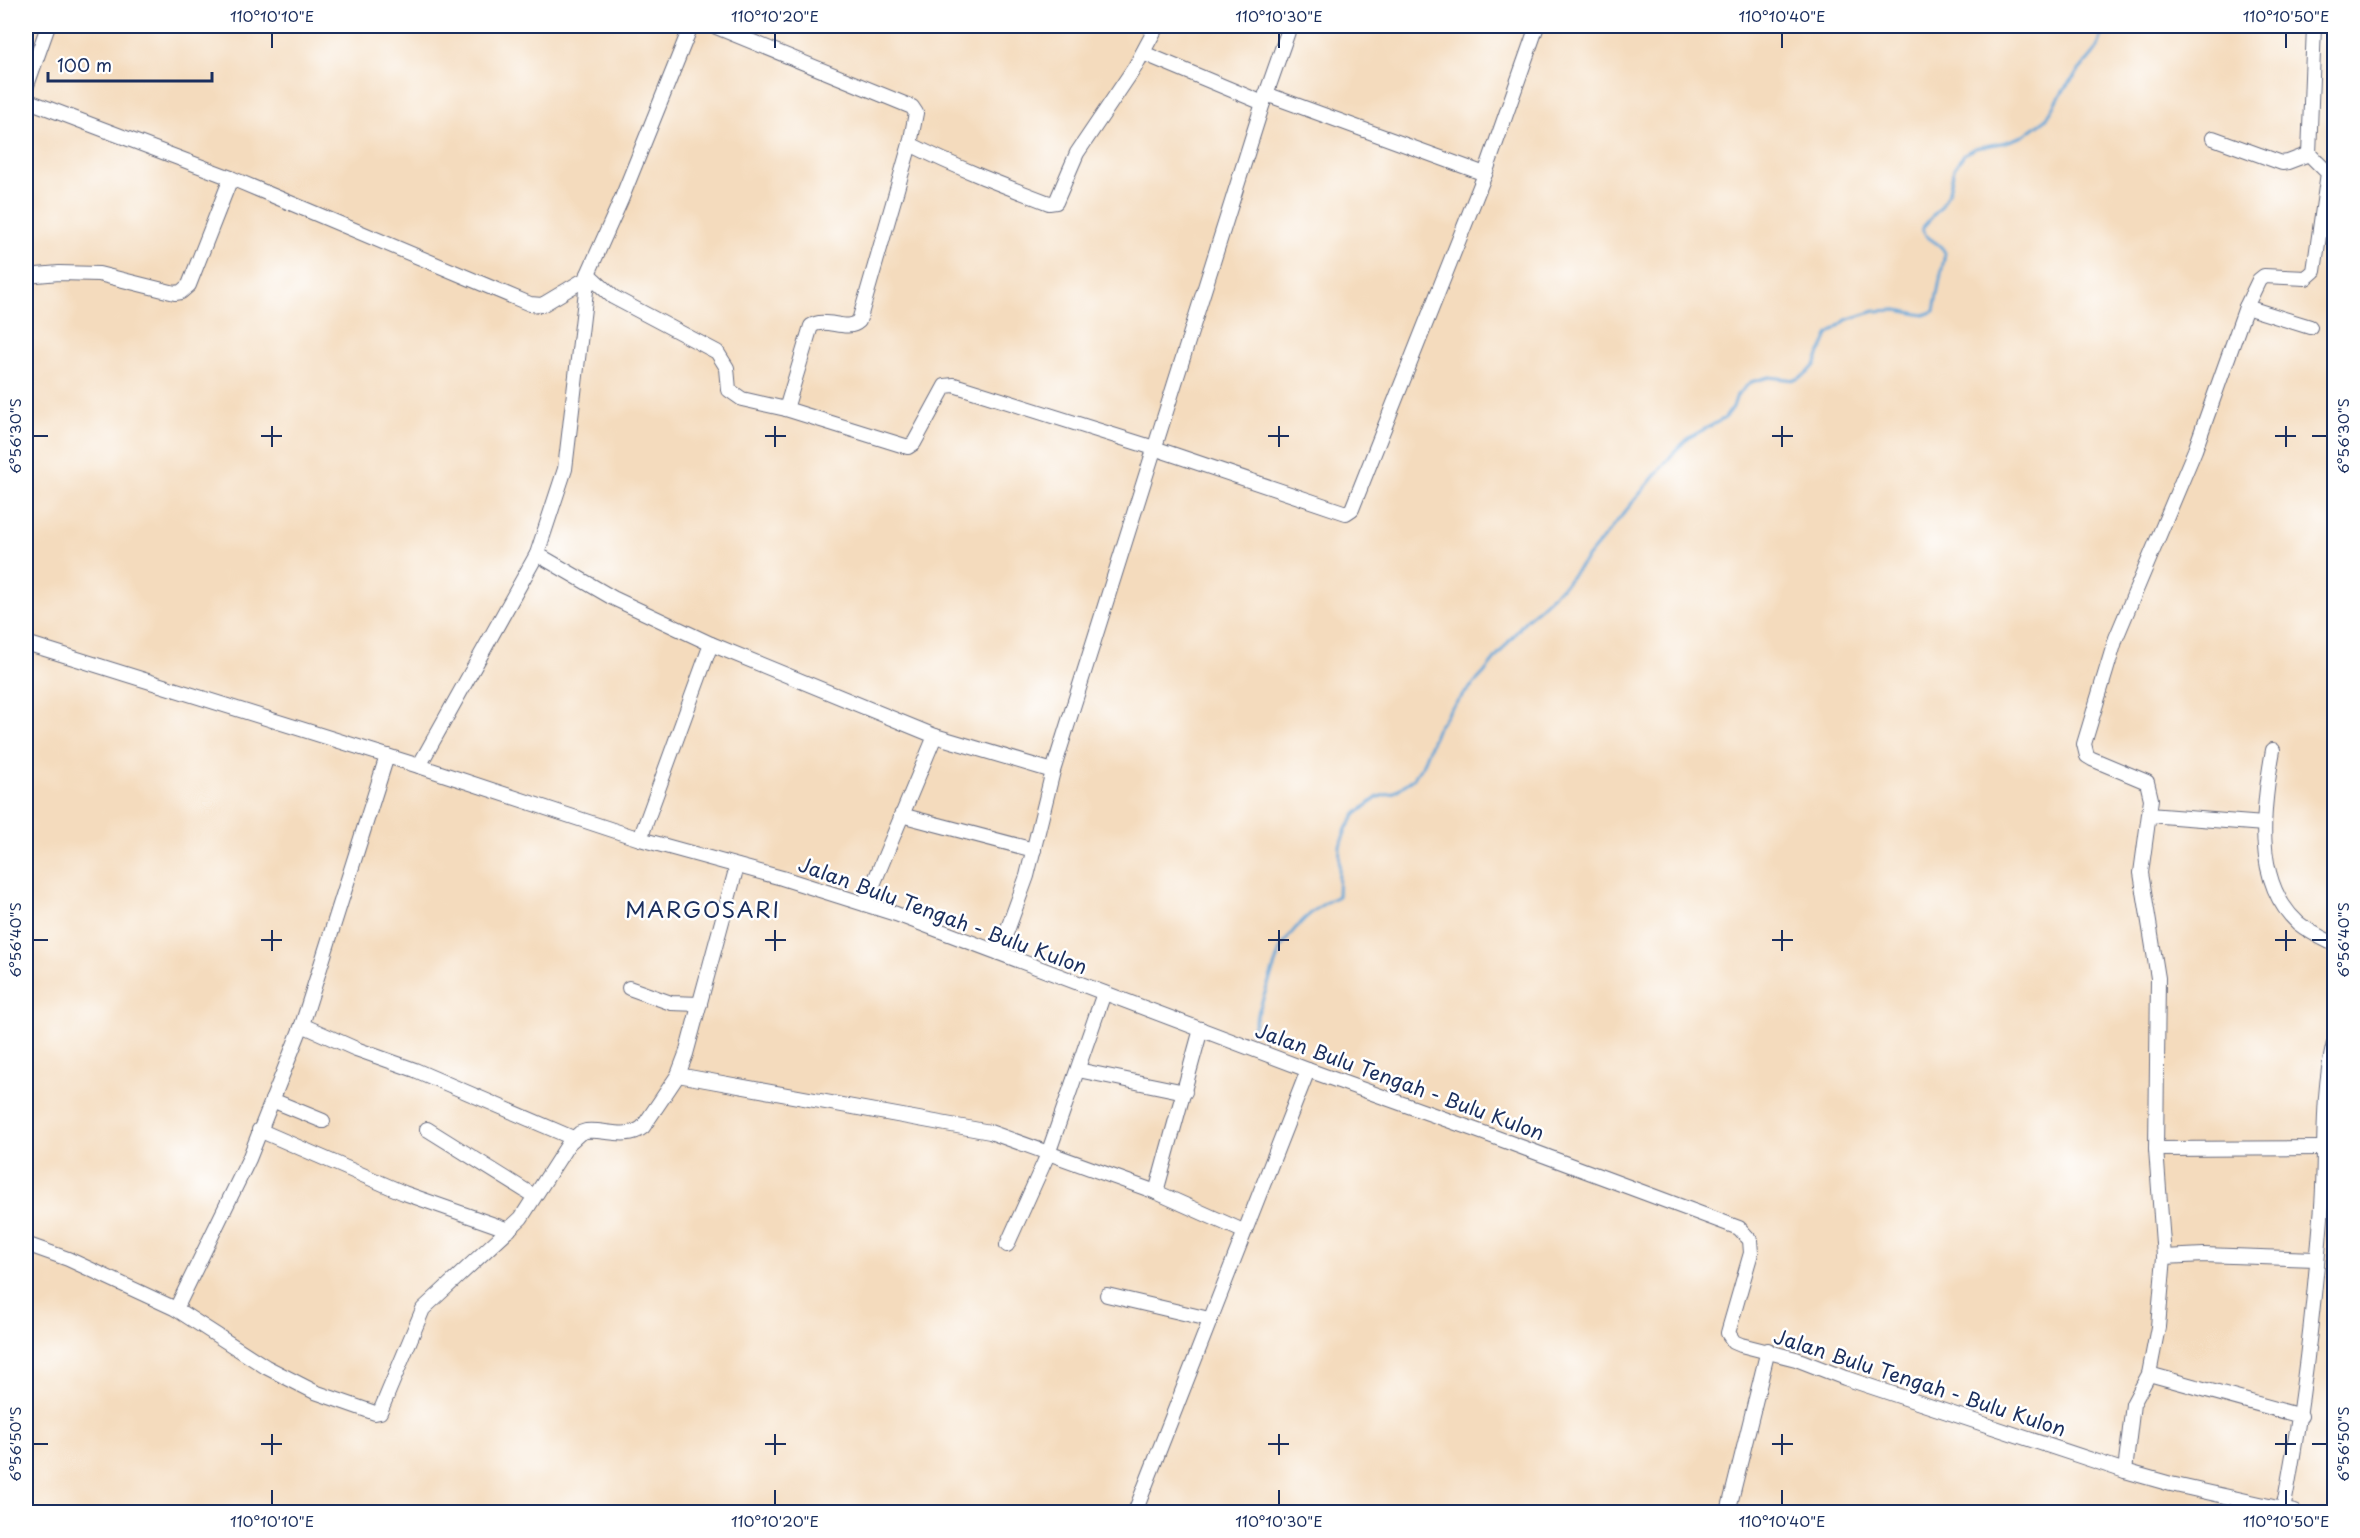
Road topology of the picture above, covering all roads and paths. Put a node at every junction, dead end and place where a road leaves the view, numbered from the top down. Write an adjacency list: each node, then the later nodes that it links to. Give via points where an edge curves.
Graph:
1 (48, 26): 9 (street)
2 (691, 26): 18 (street)
3 (714, 26): 13 (street, via 912,107 915,113)
4 (1157, 26): 8 (street)
5 (1290, 26): 10 (street)
6 (1537, 26): 15 (street)
7 (2314, 26): 14 (street)
8 (1143, 53): 10 (street); 13 (street, via 1080,149 1056,202 1049,203 995,183)
9 (26, 88)
10 (1265, 98): 15 (street); 22 (street)
11 (26, 100): 16 (street)
12 (2213, 138): 14 (street, via 2282,163)
13 (910, 144): 21 (street, via 859,321 849,326 822,321 812,326)
14 (2309, 154): 19 (street, via 2328,173 2314,271 2306,278 2264,276)
15 (1485, 174): 22 (street, via 1349,512)
16 (231, 178): 17 (street, via 189,285 181,292 99,274); 18 (street, via 530,304 542,305)
17 (26, 276)
18 (587, 276): 21 (street, via 613,297 717,352 727,368 729,390 735,396); 23 (street, via 565,469)
19 (2246, 307): 20 (street); 32 (street, via 2195,450 2116,639 2084,744 2087,756 2147,782 2151,792)
20 (2310, 327)
21 (786, 409): 22 (street, via 908,447 914,443 945,387 951,384)
22 (1154, 448): 30 (street)
23 (537, 554): 25 (street, via 614,598); 29 (street)
24 (26, 643): 28 (street, Jalan Bulu Tengah - Bulu Kulon)
25 (711, 644): 26 (street); 34 (street)
26 (935, 736): 30 (street); 31 (street)
27 (2273, 750): 33 (street)
28 (387, 756): 29 (street, Jalan Bulu Tengah - Bulu Kulon); 43 (street)
29 (419, 766): 34 (street, Jalan Bulu Tengah - Bulu Kulon)
30 (1053, 771): 35 (street)
31 (901, 815): 35 (street); 37 (street)
32 (2149, 815): 33 (street); 56 (street, via 2141,873 2158,978)
33 (2264, 824): 38 (street, via 2268,869 2286,907 2310,932)
34 (640, 839): 36 (street, Jalan Bulu Tengah - Bulu Kulon)
35 (1034, 850): 39 (street)
36 (737, 866): 37 (street, Jalan Bulu Tengah - Bulu Kulon); 42 (street)
37 (866, 904): 39 (street, Jalan Bulu Tengah - Bulu Kulon)
38 (2334, 944)
39 (999, 953): 41 (street, Jalan Bulu Tengah - Bulu Kulon)
40 (629, 988): 42 (street, via 671,1003)
41 (1104, 993): 44 (street, Jalan Bulu Tengah - Bulu Kulon); 46 (street)
42 (700, 1004): 48 (street)
43 (302, 1025): 50 (street); 54 (street)
44 (1201, 1029): 47 (street, Jalan Bulu Tengah - Bulu Kulon); 49 (street)
45 (2334, 1043): 55 (street)
46 (1078, 1070): 49 (street); 57 (street)
47 (1308, 1070): 61 (street); 69 (street, Jalan Bulu Tengah - Bulu Kulon, via 1740,1228 1750,1240 1751,1253 1728,1333 1741,1346)
48 (678, 1075): 54 (street, via 638,1131 586,1131); 57 (street, via 990,1132)
49 (1185, 1092): 58 (street)
50 (272, 1100): 51 (street); 53 (street)
51 (323, 1121)
52 (428, 1129): 59 (street)
53 (259, 1130): 60 (street, via 404,1193); 67 (street)
54 (573, 1138): 59 (street)
55 (2323, 1148): 56 (street); 65 (street)
56 (2156, 1149): 64 (street)
57 (1048, 1154): 58 (street); 63 (street)
58 (1156, 1192): 61 (street)
59 (534, 1196): 60 (street)
60 (509, 1230): 67 (street, via 423,1309 380,1412 315,1392 266,1367)
61 (1243, 1231): 68 (street)
62 (26, 1244): 67 (street)
63 (1006, 1245)
64 (2164, 1257): 65 (street); 70 (street)
65 (2316, 1259): 71 (street)
66 (1107, 1295): 68 (street)
67 (176, 1309)
68 (1209, 1319): 74 (street)
69 (1768, 1350): 72 (street, Jalan Bulu Tengah - Bulu Kulon); 75 (street)
70 (2149, 1374): 71 (street); 72 (street, via 2133,1404)
71 (2301, 1416): 73 (street)
72 (2125, 1471): 73 (street, Jalan Bulu Tengah - Bulu Kulon)
73 (2289, 1511)
74 (1135, 1512)
75 (1728, 1512)

